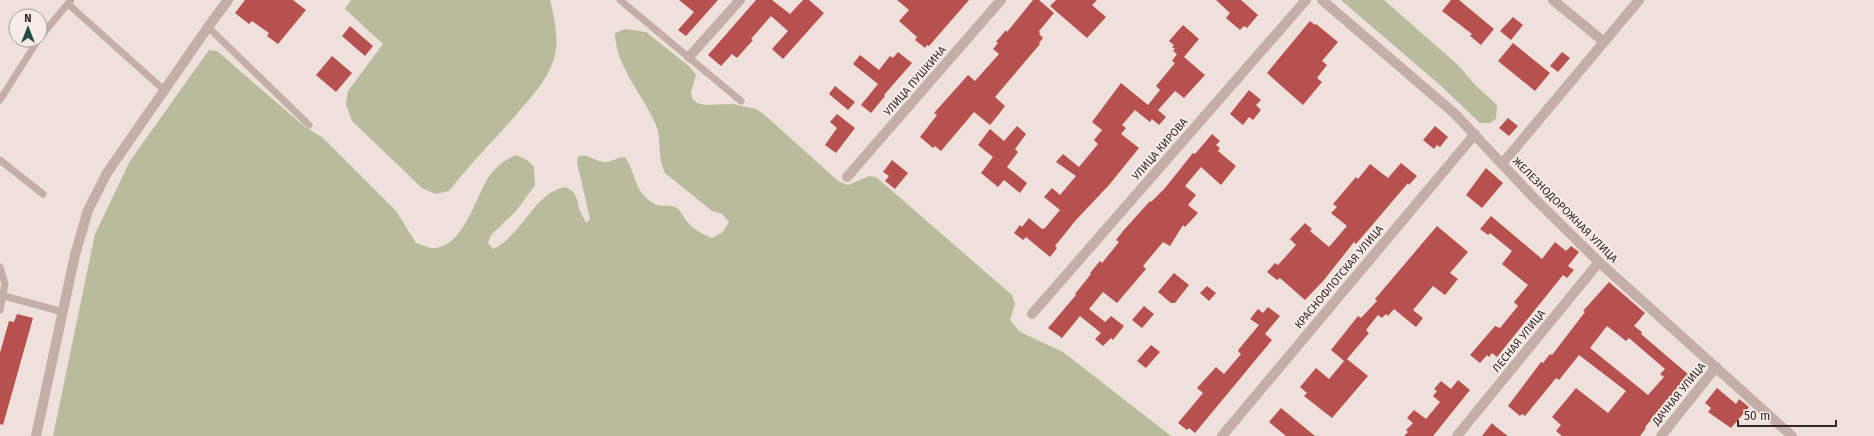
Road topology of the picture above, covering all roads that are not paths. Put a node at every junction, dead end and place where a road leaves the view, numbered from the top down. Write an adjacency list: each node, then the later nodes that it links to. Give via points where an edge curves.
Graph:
1 (228, 0): 10 (street)
2 (620, 0): 14 (lane)
3 (740, 0): 14 (street)
4 (1001, 0): 22 (street, УЛИЦА ПУШКИНА)
5 (1306, 0): 29 (street, УЛИЦА КИРОВА)
6 (1322, 0): 19 (street, ЖЕЛЕЗНОДОРОЖНАЯ УЛИЦА, via 1437,98)
7 (1553, 0): 12 (street)
8 (1639, 0): 12 (street)
9 (70, 2): 11 (lane); 15 (lane)
10 (208, 27): 15 (street); 18 (lane)
11 (48, 28)
12 (1603, 41): 21 (street)
13 (33, 48): 16 (lane)
14 (689, 57): 17 (lane)
15 (164, 90): 28 (street, via 107,172 94,197 83,225)
16 (0, 100)
17 (741, 101)
18 (310, 125)
19 (1475, 134): 21 (street, ЖЕЛЕЗНОДОРОЖНАЯ УЛИЦА); 32 (street, КРАСНОФЛОТСКАЯ УЛИЦА)
20 (0, 160): 23 (lane)
21 (1502, 164): 24 (street, ЖЕЛЕЗНОДОРОЖНАЯ УЛИЦА)
22 (847, 177)
23 (43, 194)
24 (1599, 262): 30 (street, ЖЕЛЕЗНОДОРОЖНАЯ УЛИЦА); 33 (street, ЛЕСНАЯ УЛИЦА)
25 (0, 267): 26 (lane, via 5,284)
26 (4, 296): 27 (lane); 28 (lane)
27 (0, 310)
28 (63, 312): 31 (street)
29 (1032, 314)
30 (1716, 367): 34 (street, ДАЧНАЯ УЛИЦА); 35 (street, ЖЕЛЕЗНОДОРОЖНАЯ УЛИЦА)
31 (36, 436)
32 (1222, 436)
33 (1457, 436)
34 (1661, 436)
35 (1792, 436)

